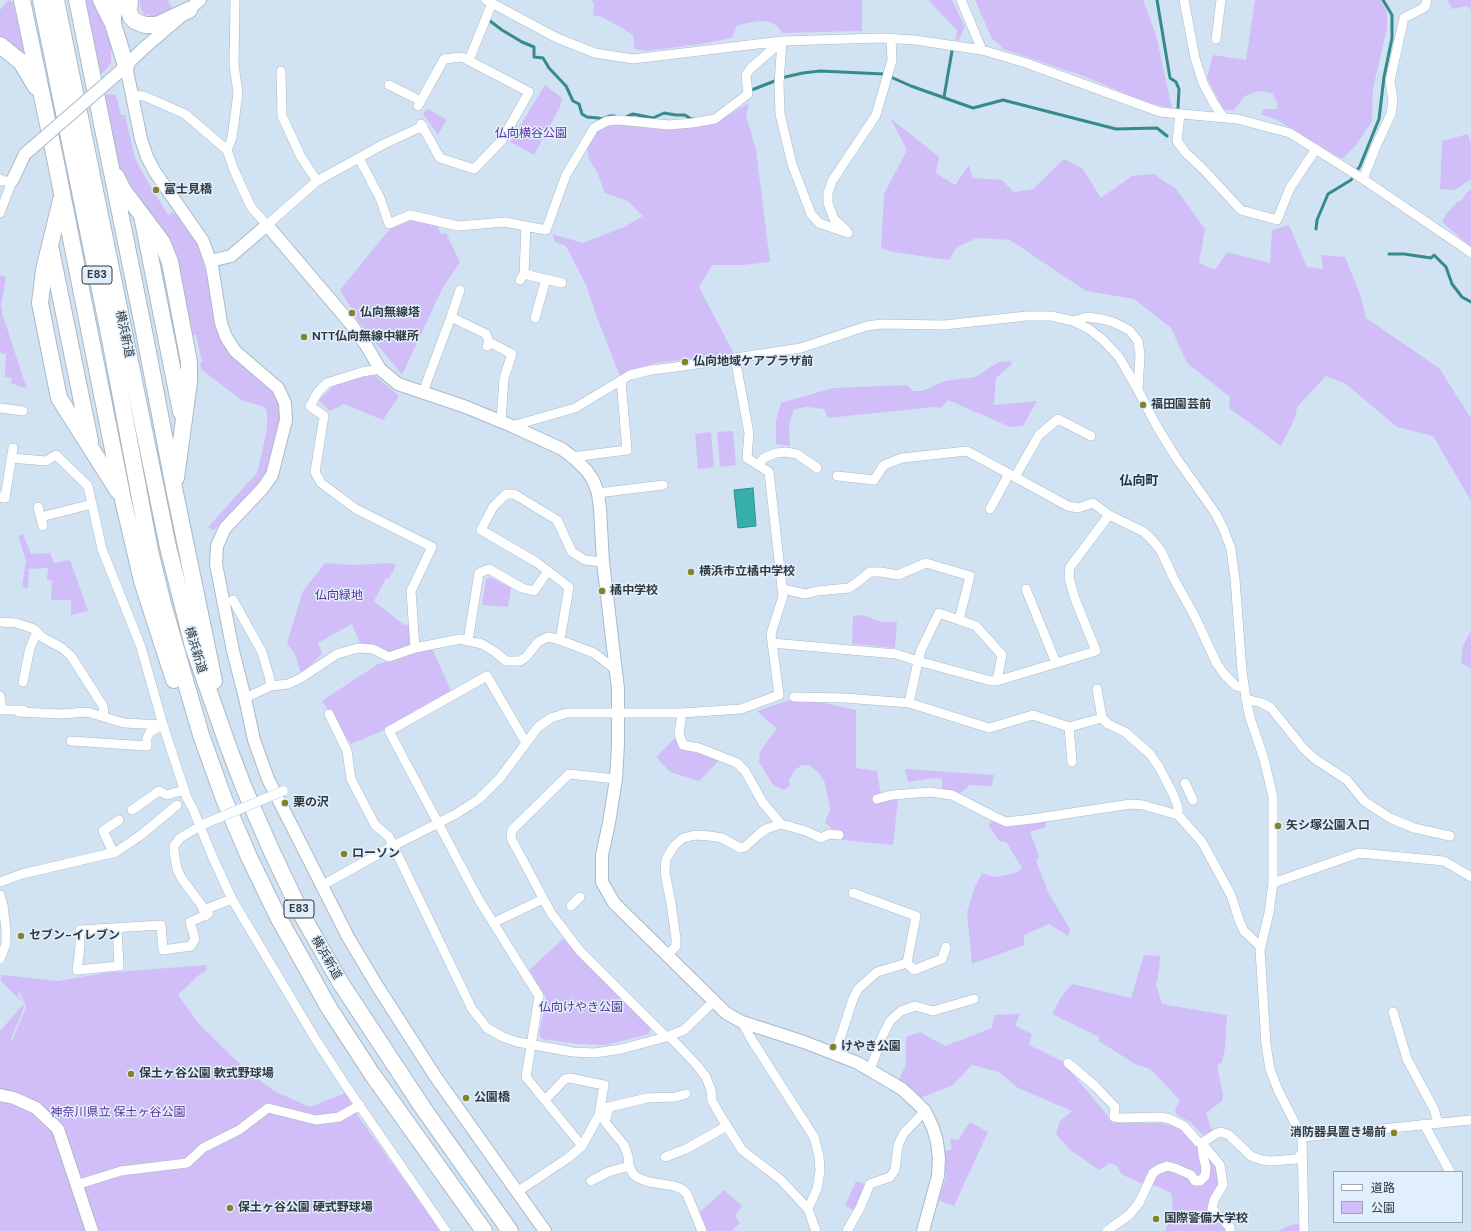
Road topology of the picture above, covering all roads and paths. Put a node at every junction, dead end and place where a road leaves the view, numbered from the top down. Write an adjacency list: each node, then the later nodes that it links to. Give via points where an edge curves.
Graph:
1 (22, 0): 26 (highway)
2 (41, 0): 126 (highway, 横浜新道 / E83, via 150,551 201,735)
3 (56, 0): 118 (highway, 横浜新道 / E83, via 168,547 193,646)
4 (78, 0): 32 (highway)
5 (101, 0): 15 (highway)
6 (117, 0): 15 (highway)
7 (130, 0): 14 (highway, via 131,17 145,26 157,25); 22 (highway, via 125,12)
8 (235, 0): 30 (street, via 234,65 238,92 232,138)
9 (961, 0): 20 (street)
10 (1184, 0): 28 (street, via 1201,77)
11 (1221, 0): 17 (street)
12 (1427, 0): 33 (street, via 1425,7 1404,18 1390,81 1393,101 1391,114)
13 (489, 2): 18 (street, via 557,38 595,53 633,59); 21 (street)
14 (195, 5): 22 (street)
15 (113, 24): 22 (highway)
16 (891, 38): 18 (street); 18 (street, via 892,60 876,115 832,181 828,193 828,203 834,219 848,233 819,223 811,214 790,157 780,114); 20 (street)
17 (1216, 38)
18 (782, 41): 42 (street, via 746,74 748,91 715,119 669,124 618,120 607,121 594,128 566,175 546,230)
19 (0, 45): 26 (highway, via 26,70)
20 (982, 50): 27 (street, via 1026,63 1160,112)
21 (469, 60): 24 (street, via 462,57 444,59 420,104); 31 (street, via 529,92 502,140 474,168 440,158 422,125)
22 (121, 70): 25 (street); 35 (street, bridge, via 24,154)
23 (281, 71): 34 (street, via 282,116 301,157)
24 (389, 85)
25 (131, 95): 30 (street, via 144,96 185,114); 45 (street, via 147,157 203,241)
26 (45, 111): 37 (highway)
27 (1180, 114): 28 (street); 29 (street, via 1177,141 1185,152 1242,210 1277,220 1290,188)
28 (1223, 117): 29 (street, via 1258,123 1290,133)
29 (1316, 149): 33 (street)
30 (227, 150): 41 (street, via 251,207)
31 (359, 158): 34 (street); 42 (street, via 380,198 389,224 410,215 458,226 505,222)
32 (110, 166): 36 (highway); 73 (highway)
33 (1363, 179): 44 (street)
34 (317, 181): 41 (street)
35 (4, 182): 38 (street)
36 (126, 194): 39 (highway); 64 (highway)
37 (62, 195): 40 (highway); 76 (highway)
38 (0, 213)
39 (142, 216): 59 (highway); 59 (highway, via 162,242 170,262 189,362)
40 (57, 217): 43 (highway); 69 (highway)
41 (268, 225): 45 (street, via 230,256); 53 (street, via 351,324)
42 (526, 226): 46 (street, via 522,277)
43 (50, 244): 63 (highway); 63 (highway, via 40,303 59,398)
44 (1471, 253)
45 (210, 261): 85 (street, via 221,323 226,337 235,351 278,388 286,404 286,420 272,475 225,528 217,546 216,564)
46 (546, 279): 47 (street); 50 (street)
47 (562, 283)
48 (460, 290): 49 (street)
49 (451, 317): 56 (street); 60 (street, via 486,334 488,344 512,354 504,378)
50 (535, 318)
51 (1073, 321): 52 (street, via 1051,316 1027,316 944,325 882,324 867,326 801,348); 55 (street, via 1103,340 1119,357); 55 (street, via 1087,317 1102,319 1129,330 1138,341)
52 (734, 358): 54 (street, via 651,370); 67 (street, via 749,433 747,458)
53 (380, 369): 56 (street, via 398,384); 92 (street, via 327,383 318,392 310,406 324,416 315,472 321,483 356,509 432,547 411,591)
54 (621, 380): 60 (street, via 575,408); 65 (street, via 627,450)
55 (1138, 390): 99 (street, via 1175,456 1216,514 1224,530 1231,550 1236,580)
56 (424, 392): 60 (street)
57 (0, 408): 58 (street)
58 (23, 411)
59 (183, 424): 64 (highway)
60 (506, 424): 65 (street)
61 (1091, 436): 71 (street, via 1058,419 1039,435)
62 (13, 448): 66 (street)
63 (92, 451): 69 (highway)
64 (179, 457): 73 (highway)
65 (572, 457): 74 (street, via 587,471)
66 (11, 458): 75 (street, via 5,498); 77 (street, via 46,461 56,455 88,486)
67 (758, 465): 68 (street, via 764,458 786,452 797,454); 83 (street, via 769,472)
68 (817, 468)
69 (107, 475): 76 (highway)
70 (837, 476): 71 (street, via 874,480 884,465 902,458 967,451)
71 (1012, 476): 78 (street); 79 (street, via 1068,506 1078,508 1093,503)
72 (663, 485): 74 (street)
73 (175, 493): 118 (highway)
74 (598, 493): 81 (street)
75 (0, 497)
76 (123, 500): 126 (highway, via 142,581 188,722)
77 (92, 504): 80 (street, via 40,512); 114 (street, via 102,549 141,647)
78 (990, 508)
79 (1110, 515): 94 (street, via 1070,567 1068,578 1096,651); 99 (street, via 1144,532 1161,551 1217,664 1236,686)
80 (43, 526)
81 (603, 562): 82 (street, via 585,560 572,552 557,520 514,494 506,494 494,507 481,530); 95 (street)
82 (548, 571): 89 (street, via 569,587); 90 (street, via 534,591 522,588 488,570 479,573)
83 (782, 589): 86 (street, via 805,594 849,588 870,572 898,575 926,563 970,576); 91 (street, via 783,596 771,634)
84 (1026, 589): 94 (street)
85 (228, 595): 98 (street, via 262,652); 103 (street, via 233,651)
86 (959, 620): 93 (street, via 939,613); 96 (street, via 976,626 1002,655)
87 (0, 622): 88 (street, via 16,623)
88 (36, 632): 97 (street); 112 (street, via 71,656 103,706)
89 (560, 640): 90 (street, via 548,637 543,639 520,661 506,661 482,644); 95 (street, via 594,653)
90 (468, 641): 92 (street, via 460,639)
91 (772, 643): 93 (street, via 896,654); 110 (street, via 779,696 741,709)
92 (415, 648): 98 (street, via 389,657 373,649 358,648 337,654 288,684)
93 (918, 660): 96 (street); 105 (street)
94 (1056, 663): 96 (street)
95 (616, 670): 109 (street)
96 (997, 681)
97 (23, 682)
98 (270, 686): 103 (street)
99 (1244, 688): 104 (street)
100 (1097, 689): 113 (street)
101 (0, 696): 106 (street)
102 (794, 697): 105 (street)
103 (245, 698): 140 (street, via 254,740 268,779)
104 (1246, 699): 134 (street, via 1271,708 1304,749 1347,780 1364,801 1390,818 1414,828); 139 (street, via 1273,797)
105 (909, 703): 115 (street, via 989,728 1033,715)
106 (1, 710): 107 (street)
107 (41, 710)
108 (18, 712): 112 (street, via 87,712)
109 (618, 712): 110 (street); 117 (street, via 567,713 551,718 538,727); 120 (street)
110 (682, 713): 131 (street, via 679,734 683,745 699,748 737,763)
111 (329, 714): 135 (street, via 348,751 351,779 375,825 389,837)
112 (104, 716): 114 (street, via 124,723)
113 (1102, 718): 115 (street); 123 (street, via 1108,724 1125,732 1150,754)
114 (163, 725): 116 (street, via 150,732 147,746); 124 (street)
115 (1069, 727): 119 (street)
116 (71, 741)
117 (526, 743): 130 (street, via 500,778 479,798); 130 (street, via 487,676 388,731)
118 (228, 746): 190 (highway, 横浜新道 / E83, via 259,824 302,915 340,982 423,1108)
119 (1072, 762)
120 (616, 779): 145 (street, via 569,774 512,830 510,838); 153 (street, via 602,855 602,882 614,903)
121 (1185, 783): 123 (street, via 1191,796)
122 (283, 791): 132 (street, bridge)
123 (1174, 798): 128 (street)
124 (183, 799): 127 (street, via 159,791); 132 (street, via 196,809); 136 (street, via 141,834)
125 (877, 799): 128 (street, via 892,795 930,792 952,795 1006,822 1131,804)
126 (224, 800): 189 (highway, 横浜新道 / E83, via 278,917 329,1008 376,1080)
127 (132, 810)
128 (1178, 815): 152 (street, via 1202,842 1231,895 1244,931)
129 (119, 820): 136 (street, via 103,831)
130 (439, 823): 135 (street); 148 (street)
131 (780, 824): 133 (street, via 822,838 830,834); 153 (street, via 766,829 745,847 740,848 722,838 695,835 683,838 674,846 666,859 665,873 676,939 676,946)
132 (202, 825): 144 (street, via 213,858); 147 (street, via 180,838 174,846 174,852 182,879 202,906)
133 (839, 835)
134 (1450, 836)
135 (393, 846): 140 (street); 161 (street, via 472,1009 487,1028 503,1037)
136 (113, 852): 138 (street, via 22,874)
137 (1471, 877): 139 (street, via 1444,862 1359,853)
138 (0, 882)
139 (1273, 883): 152 (street, via 1269,913)
140 (321, 886): 185 (street, via 348,937 408,1035)
141 (853, 893): 155 (street, via 916,916)
142 (0, 895): 150 (street, via 3,905)
143 (580, 897): 146 (street)
144 (232, 899): 147 (street, via 209,908 208,914); 168 (street, via 316,1040)
145 (543, 899): 148 (street); 160 (street, via 580,951)
146 (571, 906)
147 (204, 916): 149 (street, via 190,922 195,940 191,946 163,950 161,925)
148 (493, 924): 161 (street, via 539,996)
149 (117, 928): 149 (street, via 119,966 77,970 80,930)
150 (3, 930): 154 (street, via 6,944)
151 (946, 947): 155 (street, via 942,959 914,970)
152 (1260, 947): 176 (street, via 1266,1045 1270,1069)
153 (668, 955): 157 (street)
154 (0, 959)
155 (908, 963): 162 (street, via 877,972 858,989)
156 (974, 998): 164 (street, via 933,1011 915,1006 901,1011 890,1021)
157 (714, 1001): 159 (street, via 726,1013); 160 (street, via 684,1030)
158 (1393, 1012): 173 (street, via 1407,1059 1434,1109)
159 (742, 1022): 162 (street); 186 (street, via 814,1137 820,1172 817,1189)
160 (668, 1036): 161 (street, via 621,1049 595,1053); 175 (street, via 706,1077 712,1101)
161 (531, 1045): 167 (street, via 526,1077)
162 (835, 1054): 164 (street)
163 (1068, 1063): 177 (street, via 1115,1107 1114,1117 1170,1119 1184,1126 1198,1142)
164 (870, 1070): 171 (street, via 902,1089)
165 (686, 1094): 169 (street, via 647,1098)
166 (0, 1095): 184 (street, via 36,1108 58,1128)
167 (546, 1099): 170 (street, via 565,1079 604,1084); 178 (street)
168 (360, 1105): 184 (street, via 339,1117 316,1120 268,1108 239,1130 203,1148 187,1163 121,1171); 188 (street)
169 (610, 1107): 170 (street); 181 (street, via 605,1122 624,1145)
170 (600, 1110): 178 (street)
171 (925, 1111): 194 (street, via 904,1132 898,1145 895,1170 890,1177 870,1184); 195 (street, via 933,1128 939,1158 938,1176)
172 (1471, 1120): 173 (street)
173 (1438, 1123): 174 (street)
174 (1424, 1124): 176 (street); 182 (street)
175 (727, 1126): 180 (street, via 686,1149); 186 (street, via 742,1150 780,1180)
176 (1302, 1137): 179 (street)
177 (1202, 1143): 179 (street, via 1220,1132 1229,1135 1251,1156 1262,1160 1297,1159); 196 (street, via 1206,1168 1205,1176 1200,1181 1195,1181 1191,1175 1175,1168 1158,1168 1153,1173 1139,1203 1129,1215); 197 (street, via 1220,1165 1223,1185 1212,1209 1230,1227)
178 (582, 1146): 185 (street)
179 (1302, 1153): 198 (street)
180 (665, 1157)
181 (629, 1166): 183 (street, via 608,1172); 192 (street, via 638,1178 682,1189)
182 (1449, 1171)
183 (591, 1181)
184 (76, 1185): 187 (street)
185 (517, 1192): 191 (street)
186 (808, 1209): 193 (street)
187 (92, 1231)
188 (446, 1231)
189 (484, 1231)
190 (510, 1231)
191 (545, 1231)
192 (702, 1231)
193 (816, 1231)
194 (847, 1231)
195 (923, 1231)
196 (1107, 1231)
197 (1230, 1231)
198 (1304, 1231)

